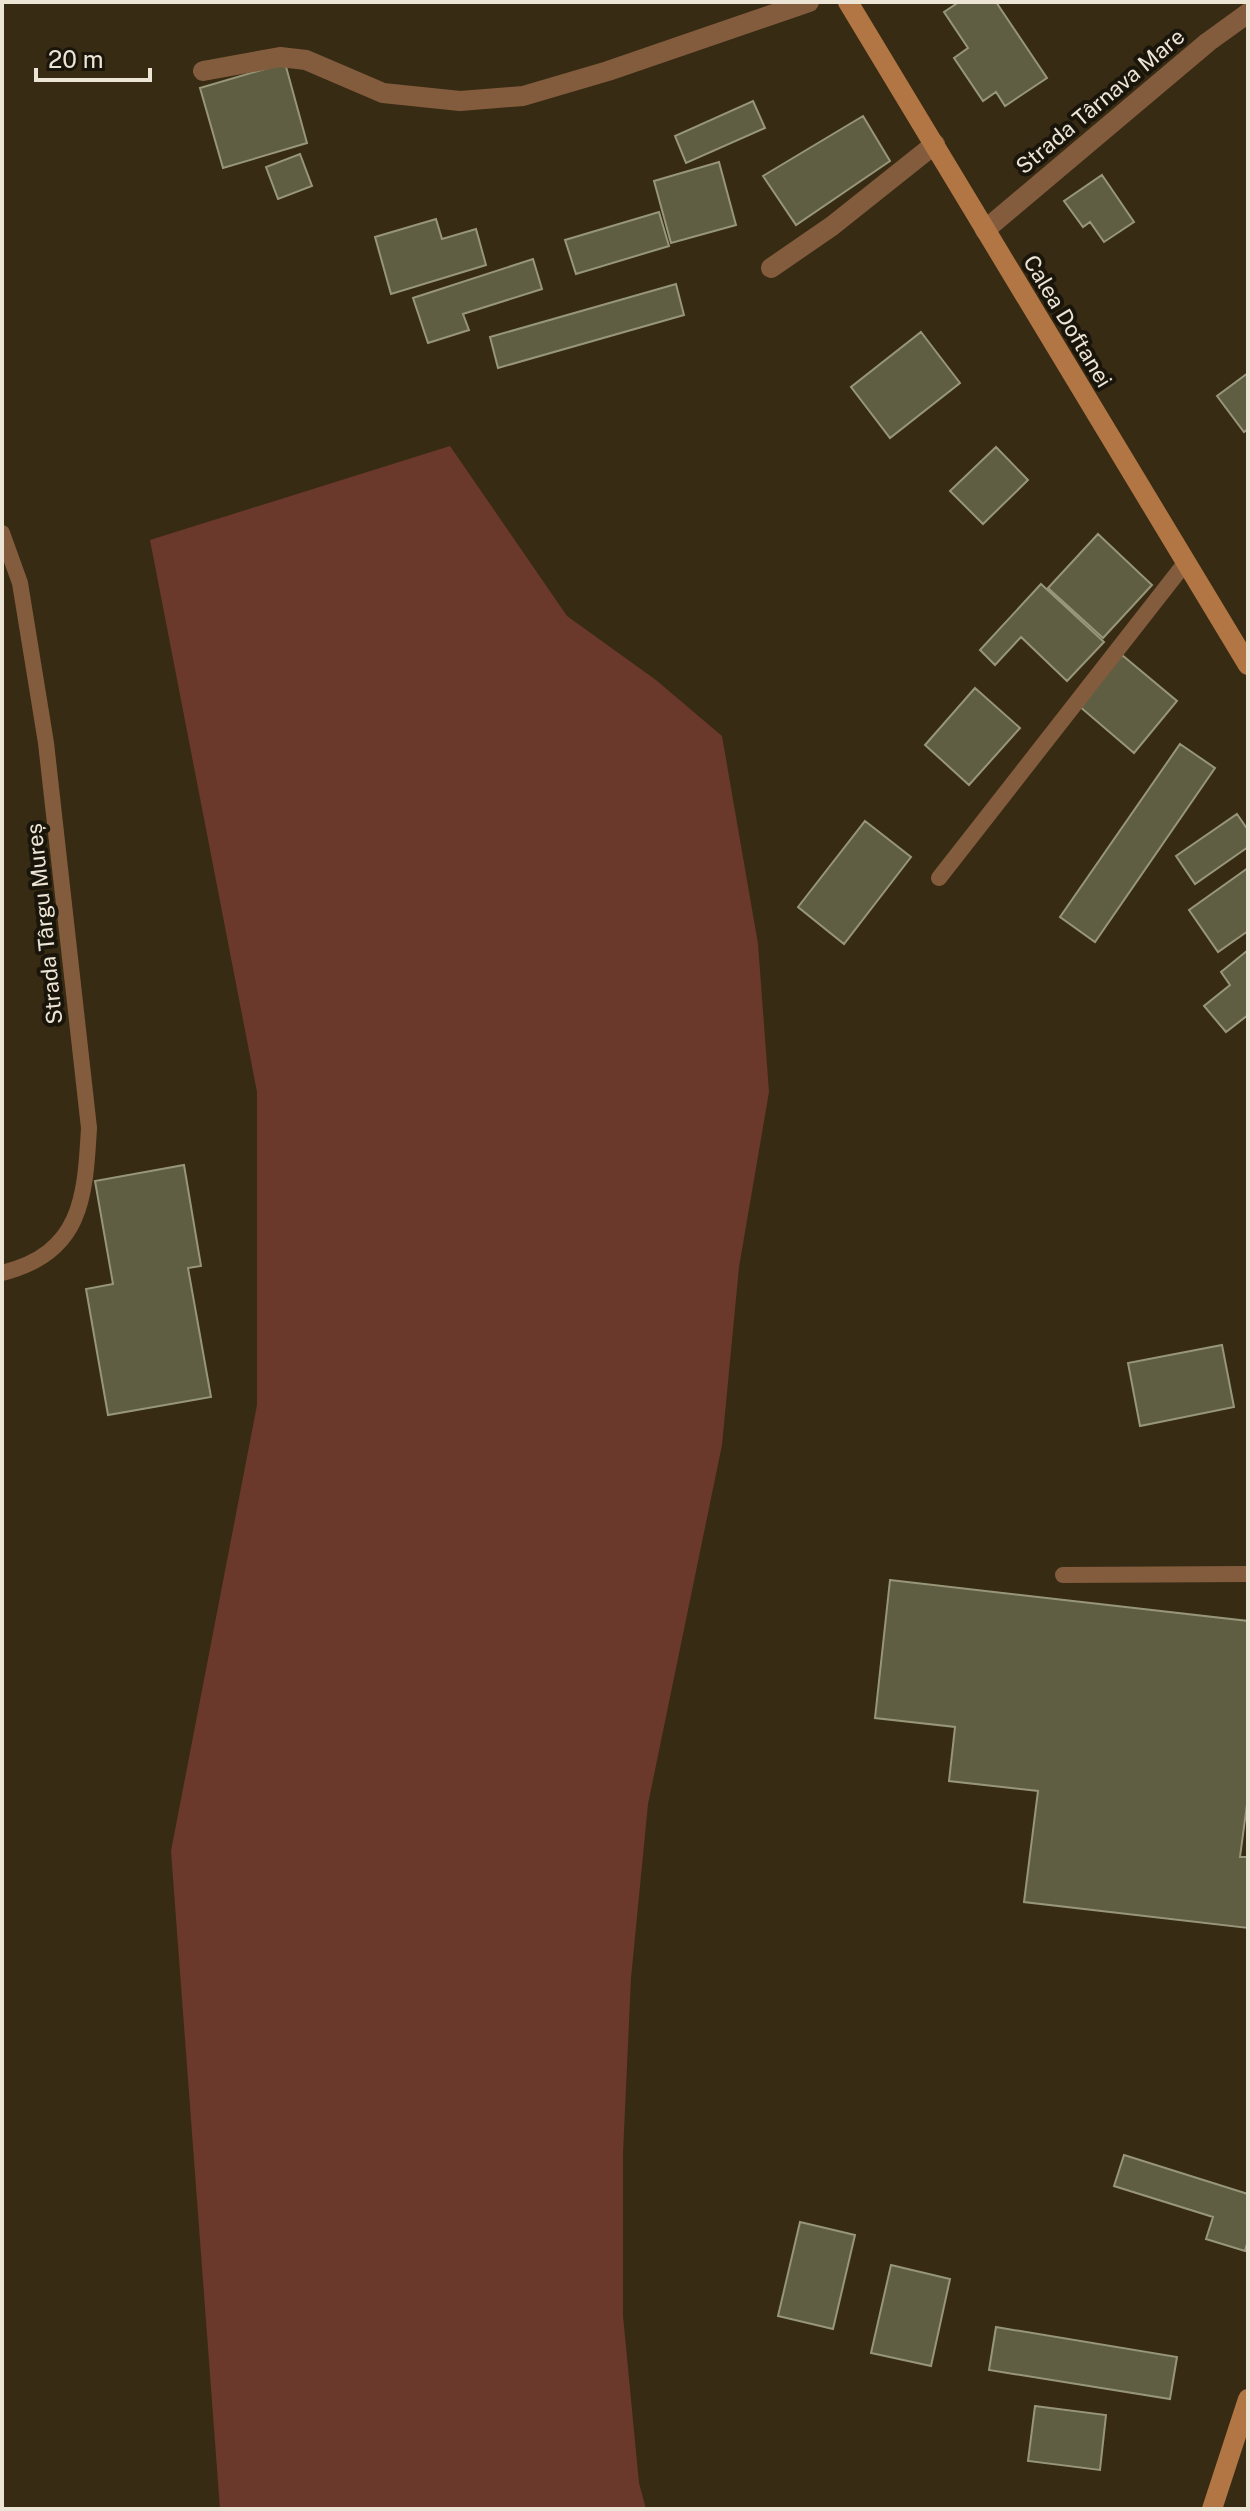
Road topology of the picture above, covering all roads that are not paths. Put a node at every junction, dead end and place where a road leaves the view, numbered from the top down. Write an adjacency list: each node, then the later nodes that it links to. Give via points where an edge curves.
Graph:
1 (809, 2): 4 (street, via 523,96 460,101 383,93 306,60 280,57)
2 (848, 2): 5 (main road, Calea Doftanei)
3 (1248, 13): 6 (street, Strada Târnava Mare)
4 (203, 71)
5 (935, 144): 6 (main road, Calea Doftanei); 7 (street)
6 (985, 230): 9 (main road, Calea Doftanei)
7 (771, 268)
8 (2, 533): 12 (lane, Strada Târgu Mureș, via 20,583 46,743 89,1128 86,1181 76,1220 29,1266)
9 (1186, 562): 10 (main road, Calea Doftanei); 11 (lane)
10 (1248, 665)
11 (939, 878)
12 (2, 1273)
13 (1248, 1574): 14 (lane)
14 (1063, 1575)
15 (1248, 2399): 16 (main road)
16 (1212, 2509)

